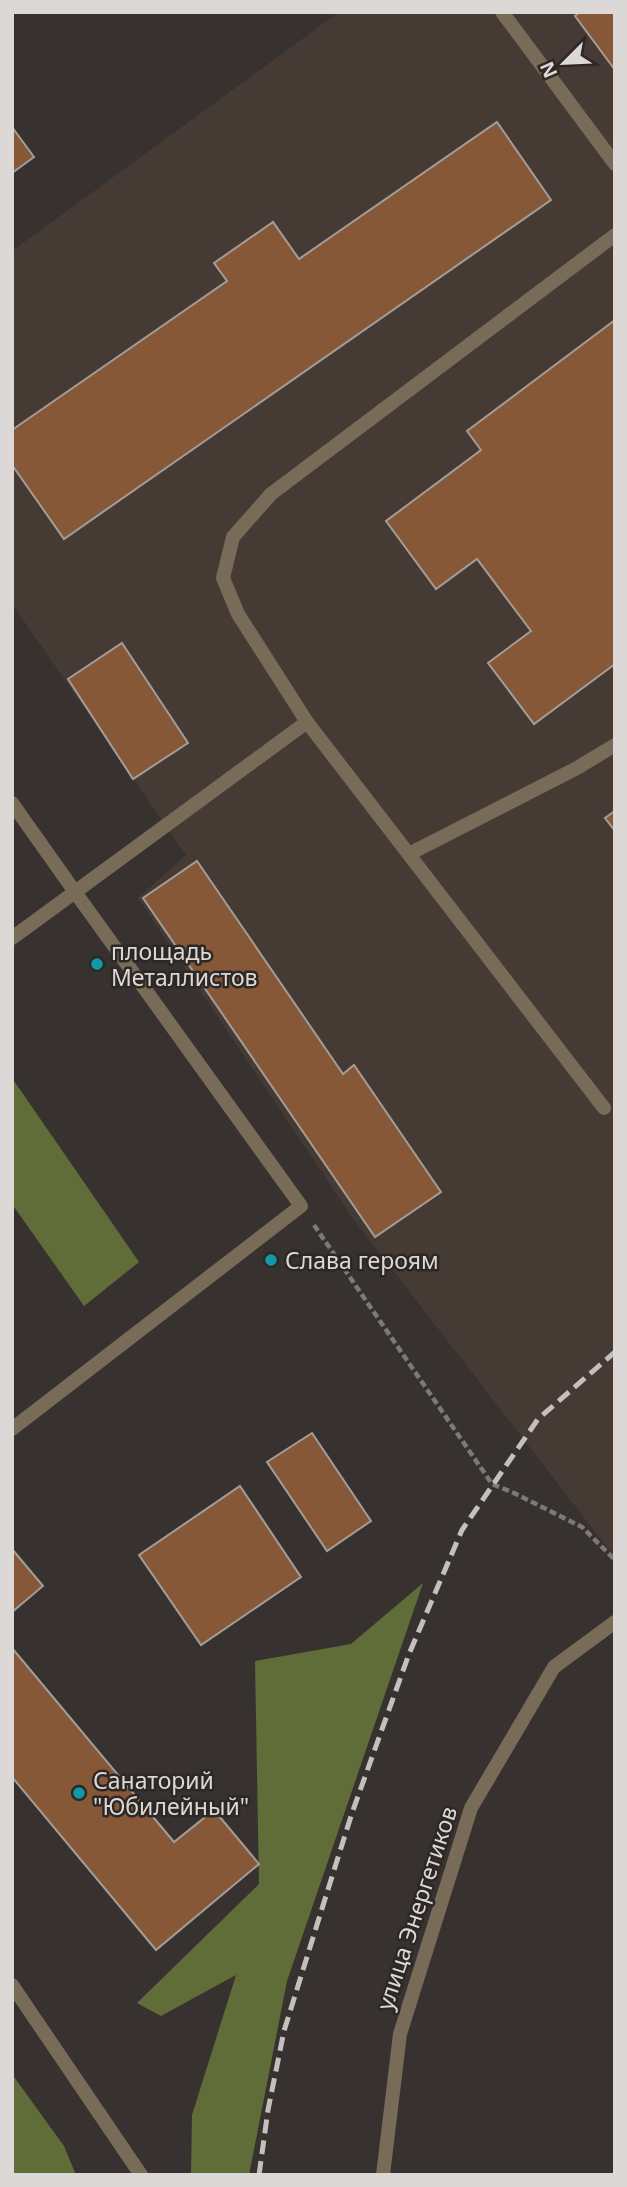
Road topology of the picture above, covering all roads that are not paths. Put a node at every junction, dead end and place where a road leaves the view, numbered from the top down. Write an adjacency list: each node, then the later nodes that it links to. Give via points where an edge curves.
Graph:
1 (502, 12): 2 (street)
2 (615, 164)
3 (615, 235): 4 (street, via 271,494 233,537 223,578 238,614)
4 (307, 722): 7 (street); 8 (street)
5 (615, 746): 7 (street)
6 (12, 803): 8 (street)
7 (409, 854): 10 (street)
8 (75, 892): 9 (street); 11 (street, via 301,1206)
9 (12, 939)
10 (604, 1108)
11 (12, 1429)
12 (615, 1622): 15 (street, улица Энергетиков, via 554,1667 471,1808 400,2034)
13 (12, 1985): 14 (street)
14 (141, 2175)
15 (383, 2175)

